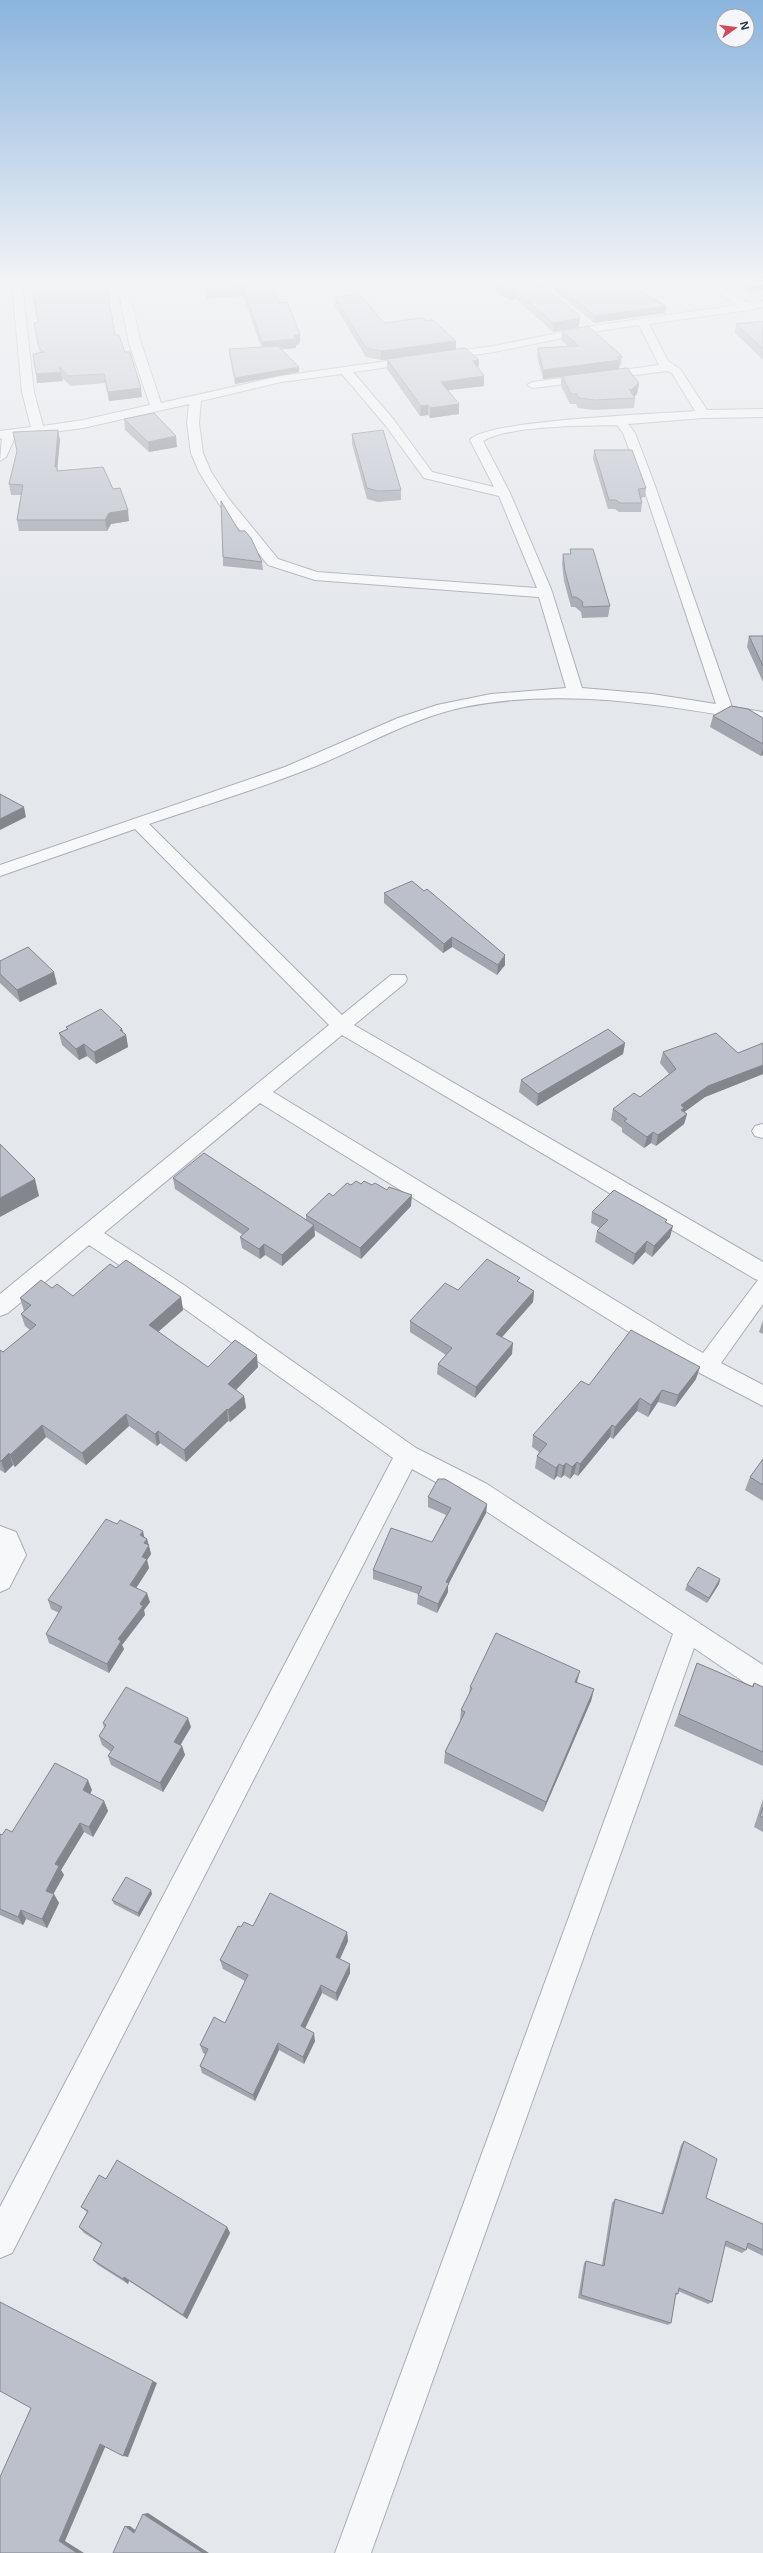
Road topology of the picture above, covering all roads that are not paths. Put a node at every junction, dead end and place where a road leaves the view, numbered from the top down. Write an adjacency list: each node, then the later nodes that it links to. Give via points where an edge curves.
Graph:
1 (31, 402): 11 (street)
2 (155, 402): 7 (street)
3 (173, 402): 7 (street)
4 (195, 402): 15 (street, via 194,430 197,453 205,472 224,501 272,562 315,576)
5 (372, 402): 14 (street, via 428,475)
6 (696, 402): 9 (street)
7 (156, 406): 11 (street, via 83,424)
8 (763, 413): 9 (street)
9 (703, 414): 10 (street)
10 (620, 421): 14 (street, via 511,429 481,435 476,440 478,447); 17 (street, via 629,433 648,484)
11 (38, 429): 12 (street)
12 (5, 434): 13 (street)
13 (0, 457)
14 (504, 493): 15 (street)
15 (546, 593): 16 (street)
16 (575, 692): 17 (street, via 648,698); 19 (street, via 488,699 444,707 408,719 293,770)
17 (726, 711): 18 (street)
18 (763, 717)
19 (138, 822): 20 (street); 22 (street)
20 (0, 871)
21 (398, 979): 22 (street)
22 (341, 1026): 23 (street); 25 (street)
23 (259, 1093): 24 (street); 28 (street)
24 (90, 1235): 27 (street); 30 (street, via 176,1291)
25 (763, 1273)
26 (763, 1287): 28 (street)
27 (0, 1307)
28 (706, 1366): 29 (street)
29 (763, 1396)
30 (407, 1456): 33 (street, via 478,1492); 35 (street)
31 (0, 1537): 32 (street, via 7,1540 13,1555)
32 (0, 1580)
33 (688, 1628): 34 (street); 36 (street)
34 (763, 1680)
35 (0, 2241)
36 (353, 2553)

